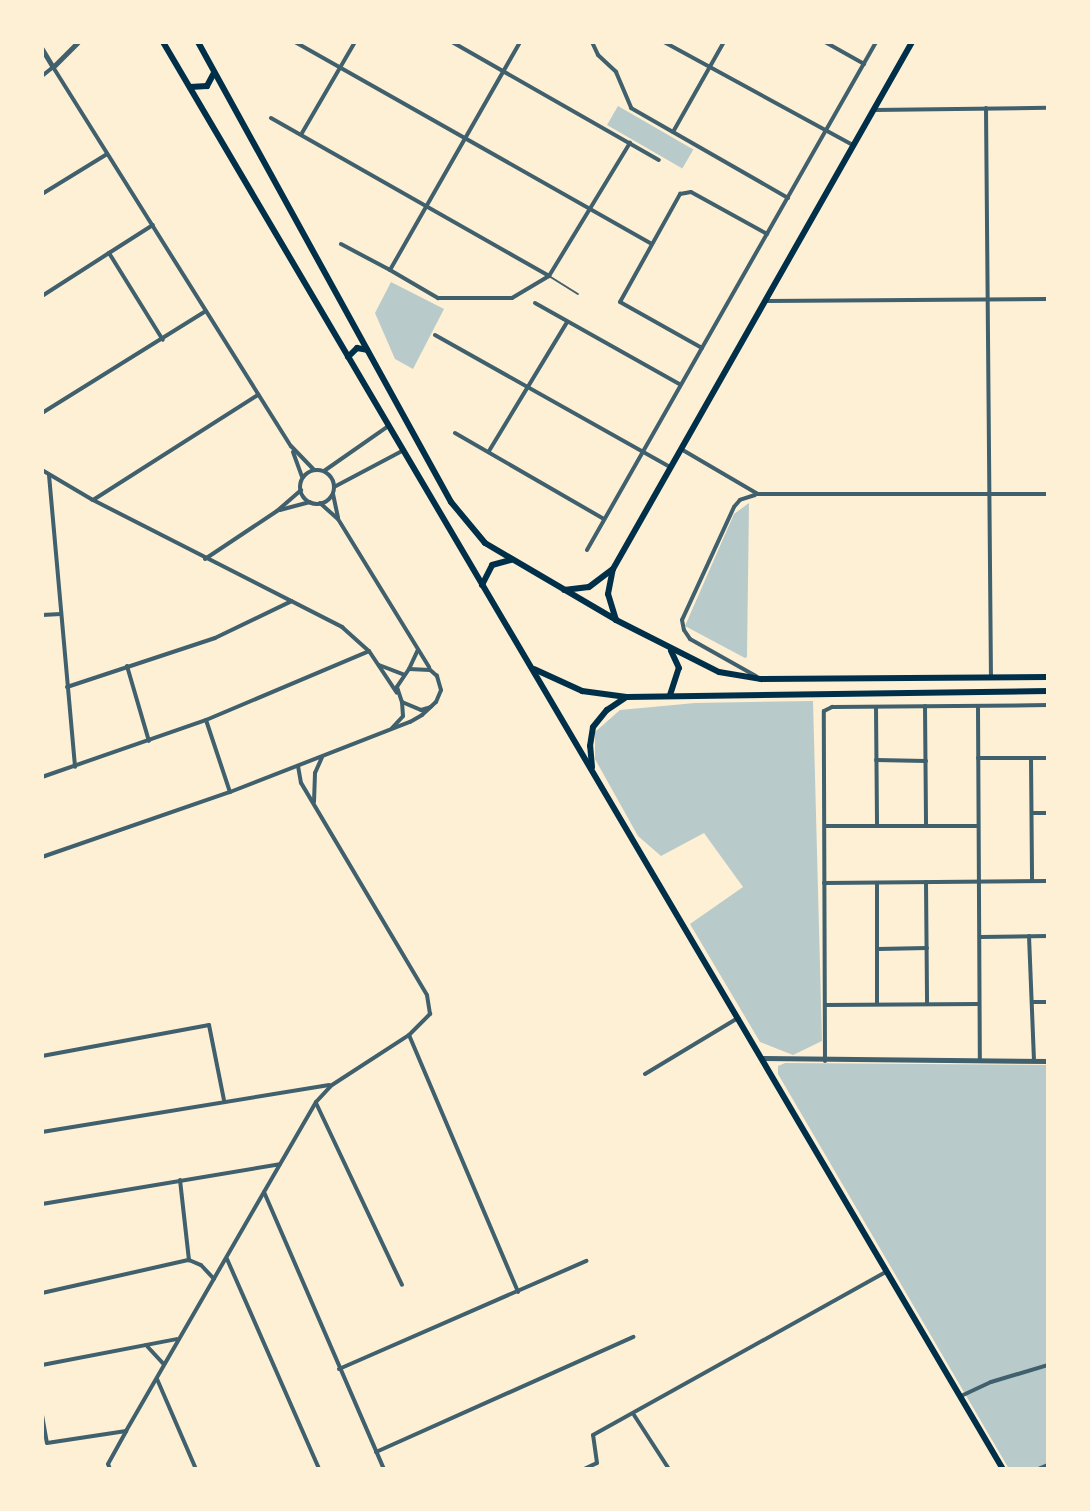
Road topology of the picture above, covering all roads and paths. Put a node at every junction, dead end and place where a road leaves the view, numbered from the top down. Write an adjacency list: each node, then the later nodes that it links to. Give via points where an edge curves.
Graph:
1 (78, 42): 16 (street)
2 (163, 42): 22 (main road)
3 (198, 42): 20 (main road)
4 (295, 42): 17 (street)
5 (355, 42): 17 (street)
6 (452, 42): 19 (street)
7 (520, 42): 19 (street)
8 (592, 42): 27 (street, via 616,72 631,108)
9 (664, 42): 18 (street)
10 (724, 42): 18 (street)
11 (825, 42): 15 (street)
12 (876, 42): 15 (street)
13 (912, 42): 25 (main road)
14 (42, 49): 16 (street)
15 (864, 64): 28 (street)
16 (53, 67): 21 (street); 33 (street)
17 (340, 68): 29 (street); 30 (street)
18 (710, 68): 27 (street); 28 (street)
19 (503, 71): 30 (street); 31 (street)
20 (214, 73): 22 (main road, via 207,86); 57 (main road)
21 (42, 76)
22 (190, 87): 58 (main road)
23 (986, 108): 24 (street); 25 (street); 49 (street)
24 (1048, 108)
25 (874, 110): 32 (main road)
26 (271, 118): 29 (street)
27 (673, 132): 36 (street)
28 (825, 132): 32 (street); 36 (street)
29 (302, 133): 37 (street)
30 (465, 137): 37 (street); 38 (street)
31 (630, 143): 34 (street); 38 (street)
32 (853, 145): 50 (main road)
33 (107, 154): 35 (street); 39 (street)
34 (659, 160)
35 (42, 194)
36 (788, 198): 40 (street)
37 (426, 206): 44 (street); 45 (street)
38 (590, 210): 42 (street); 45 (street)
39 (153, 225): 43 (street); 52 (street)
40 (767, 234): 42 (street, via 687,191 680,194); 56 (street)
41 (341, 244): 44 (street)
42 (652, 244): 56 (street, via 621,303)
43 (109, 253): 47 (street); 55 (street)
44 (390, 270): 45 (street, via 442,298 505,300)
45 (549, 276): 46 (lane)
46 (578, 294)
47 (42, 296)
48 (1048, 299): 49 (street)
49 (987, 300): 50 (street); 79 (street)
50 (766, 301): 66 (main road)
51 (535, 303): 53 (street)
52 (206, 311): 55 (street); 61 (street)
53 (567, 322): 59 (street); 60 (street)
54 (435, 335): 60 (street)
55 (163, 340): 62 (street)
56 (702, 348): 59 (street)
57 (367, 350): 58 (main road, via 353,349); 89 (main road, via 459,515 485,543)
58 (348, 359): 63 (main road)
59 (681, 385): 69 (street)
60 (528, 386): 68 (street); 69 (street)
61 (258, 395): 65 (street); 81 (street)
62 (42, 413)
63 (387, 427): 67 (main road); 73 (street)
64 (455, 433): 68 (street)
65 (291, 446): 72 (street); 75 (street)
66 (681, 449): 70 (main road); 78 (street)
67 (402, 451): 77 (street); 91 (main road)
68 (489, 451): 86 (street)
69 (643, 451): 70 (street); 86 (street)
70 (670, 467): 90 (main road)
71 (42, 470): 74 (street)
72 (314, 470): 73 (street); 75 (street)
73 (324, 471): 77 (street)
74 (49, 474): 81 (street); 94 (street)
75 (302, 479): 76 (street)
76 (301, 490): 82 (street); 84 (street)
77 (334, 490): 83 (street); 85 (street)
78 (758, 494): 79 (street); 108 (street, via 734,507 682,620 690,639)
79 (988, 494): 80 (street); 107 (street)
80 (1048, 494)
81 (93, 500): 88 (street)
82 (310, 502): 83 (street); 84 (street)
83 (320, 503): 85 (street)
84 (277, 511): 88 (street)
85 (338, 519): 98 (street)
86 (604, 519): 87 (street)
87 (587, 550)
88 (205, 559): 93 (street)
89 (511, 560): 91 (main road, via 492,565); 92 (main road)
90 (613, 569): 92 (main road, via 583,590); 96 (main road, via 608,594)
91 (482, 585): 102 (main road)
92 (563, 590): 96 (main road)
93 (292, 601): 99 (street, via 342,627); 101 (street, via 233,631)
94 (61, 614): 95 (street); 111 (street)
95 (42, 615)
96 (616, 620): 97 (main road)
97 (670, 649): 108 (main road, via 719,672); 116 (main road, via 679,668)
98 (418, 650): 103 (street); 104 (street)
99 (369, 651): 100 (street); 124 (street)
100 (377, 663): 105 (street); 115 (street)
101 (127, 666): 111 (street); 126 (street)
102 (531, 667): 117 (main road, via 572,688); 135 (main road)
103 (409, 669): 104 (street); 105 (street)
104 (430, 670): 122 (street, via 441,690)
105 (403, 674): 115 (street)
106 (1048, 677): 107 (main road)
107 (991, 678): 110 (main road)
108 (761, 679): 109 (main road)
109 (792, 679): 110 (main road); 113 (main road)
110 (811, 679): 114 (main road)
111 (67, 687): 134 (street)
112 (1048, 691): 114 (main road)
113 (791, 693): 114 (main road); 116 (main road)
114 (813, 693)
115 (398, 694): 118 (street)
116 (670, 695): 117 (main road)
117 (627, 697): 135 (main road, via 593,727)
118 (402, 702): 122 (street, via 421,710); 125 (street, via 403,716)
119 (1048, 705): 121 (street)
120 (925, 706): 121 (street); 123 (street); 132 (street)
121 (978, 706): 128 (street)
122 (431, 707): 125 (street)
123 (876, 707): 131 (street); 141 (street, via 824,711)
124 (206, 720): 126 (street); 137 (street)
125 (390, 730): 127 (street)
126 (149, 741): 134 (street)
127 (323, 755): 133 (street); 138 (street, via 313,781)
128 (978, 758): 129 (street); 144 (street)
129 (1031, 758): 130 (street); 139 (street)
130 (1048, 758)
131 (876, 760): 132 (street); 142 (street)
132 (926, 761): 143 (street)
133 (298, 766): 137 (street); 138 (street, via 299,779)
134 (75, 767): 136 (street)
135 (593, 771): 163 (main road)
136 (42, 777)
137 (230, 792): 145 (street)
138 (316, 809): 164 (street, via 430,1002 428,1019)
139 (1032, 813): 140 (street); 146 (street)
140 (1048, 813)
141 (826, 826): 142 (street); 151 (street)
142 (877, 826): 143 (street)
143 (926, 826): 144 (street)
144 (978, 826): 150 (street)
145 (42, 857)
146 (1032, 881): 147 (street); 150 (street)
147 (1048, 881)
148 (877, 882): 149 (street); 151 (street); 156 (street)
149 (926, 882): 150 (street); 155 (street)
150 (980, 882): 154 (street)
151 (824, 883): 162 (street)
152 (1029, 936): 153 (street); 154 (street); 157 (street)
153 (1048, 936)
154 (980, 937): 161 (street)
155 (927, 948): 156 (street); 160 (street)
156 (877, 949): 159 (street)
157 (1032, 1002): 158 (street); 168 (street)
158 (1048, 1002)
159 (877, 1004): 160 (street); 162 (street)
160 (927, 1004): 161 (street)
161 (979, 1004): 170 (street)
162 (824, 1005): 167 (street)
163 (740, 1017): 166 (main road); 171 (street)
164 (409, 1035): 172 (street); 186 (street)
165 (42, 1056): 173 (street, via 209,1025)
166 (763, 1058): 167 (street); 183 (main road)
167 (825, 1061): 170 (street)
168 (1034, 1061): 169 (street); 170 (street)
169 (1048, 1061)
170 (980, 1062)
171 (645, 1074)
172 (332, 1085): 173 (street); 174 (street)
173 (224, 1100): 175 (street)
174 (316, 1102): 176 (street); 185 (street)
175 (42, 1132)
176 (280, 1164): 177 (street); 178 (street)
177 (180, 1180): 179 (street); 181 (street)
178 (264, 1192): 180 (street); 194 (street)
179 (42, 1204)
180 (226, 1258): 184 (street); 204 (street)
181 (189, 1260): 184 (street); 187 (street)
182 (586, 1261): 186 (street)
183 (888, 1271): 196 (main road); 198 (street)
184 (214, 1279): 189 (street)
185 (402, 1285)
186 (518, 1292): 194 (street)
187 (42, 1293)
188 (633, 1337): 200 (street)
189 (178, 1339): 190 (street); 192 (street)
190 (146, 1345): 191 (street); 192 (street)
191 (42, 1365)
192 (164, 1365): 195 (street)
193 (1048, 1365): 196 (street)
194 (339, 1369): 200 (street)
195 (157, 1379): 199 (street); 203 (street)
196 (961, 1396): 208 (main road)
197 (42, 1415): 199 (street, via 47,1443)
198 (634, 1415): 206 (street, via 593,1435 597,1463); 207 (street)
199 (126, 1431): 202 (street)
200 (376, 1452): 205 (street)
201 (1048, 1465): 209 (street)
202 (110, 1469)
203 (196, 1469)
204 (319, 1469)
205 (384, 1469)
206 (584, 1469)
207 (669, 1469)
208 (1003, 1469)
209 (1038, 1469)

